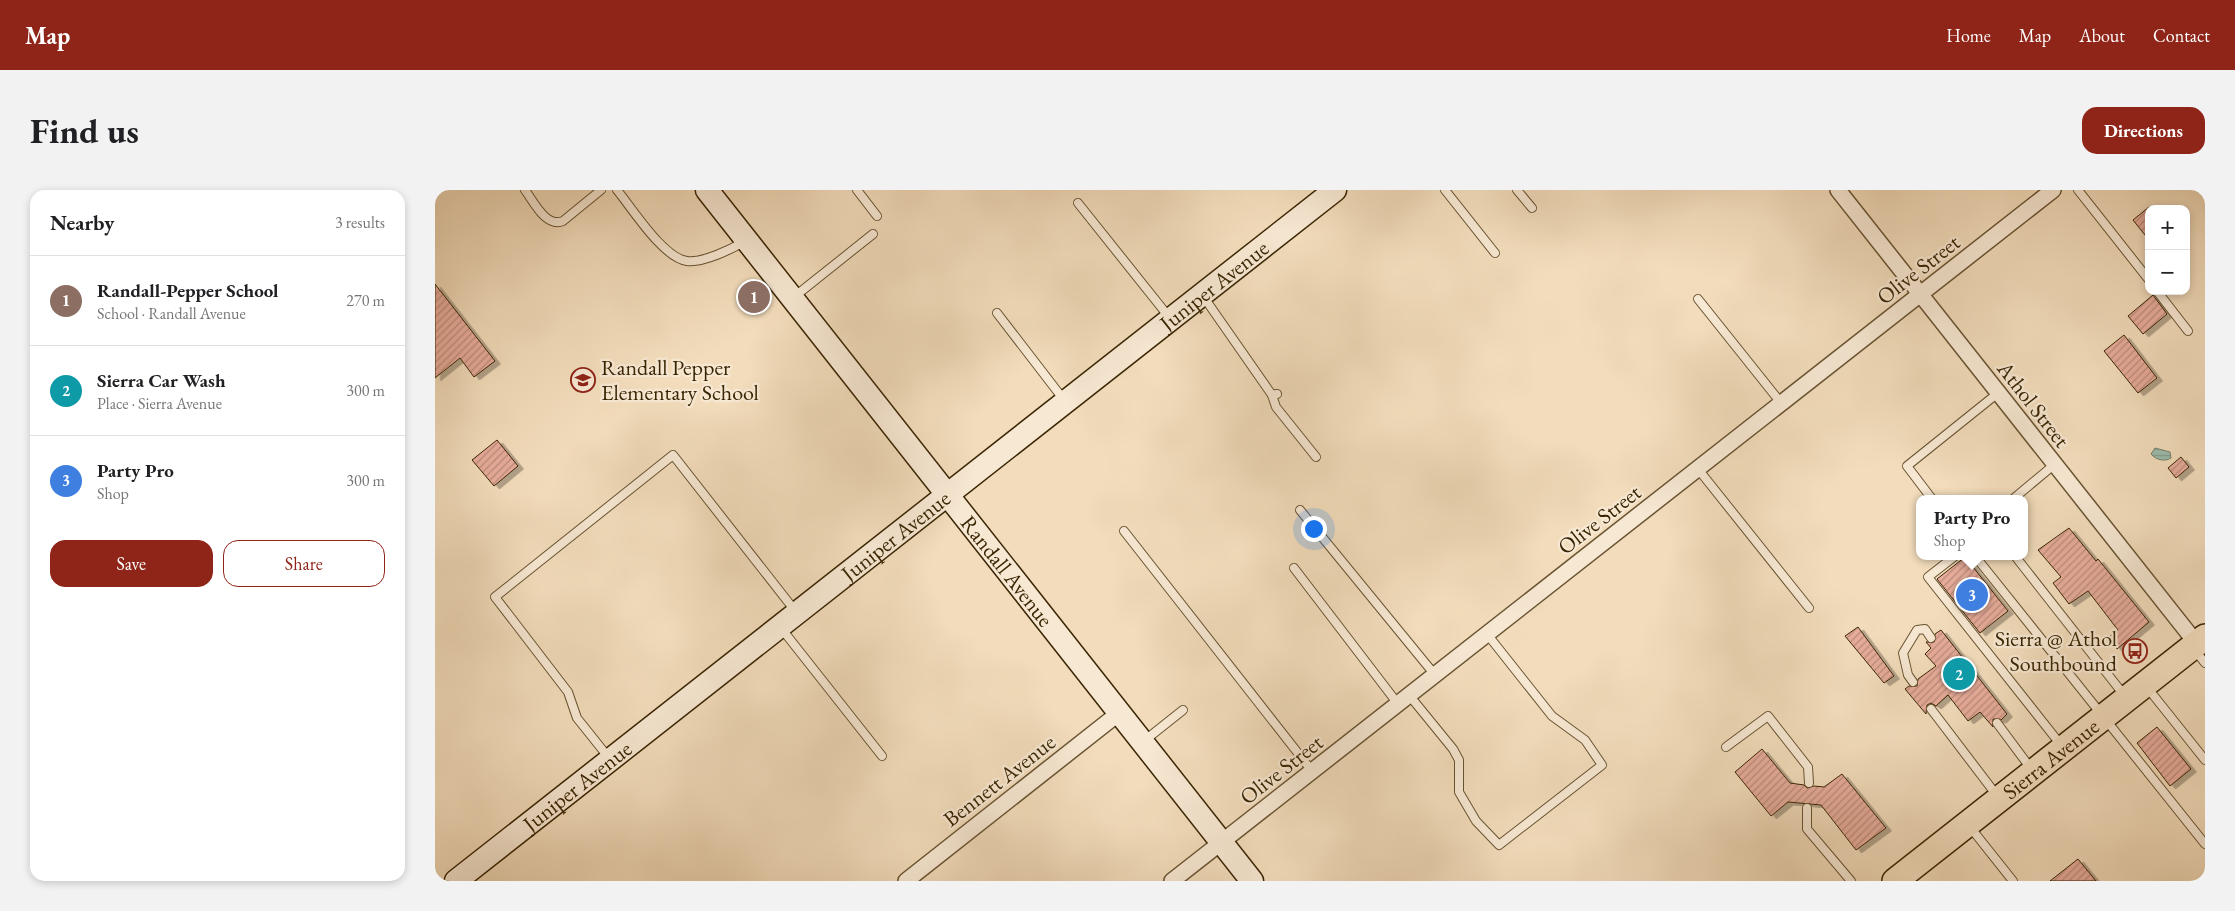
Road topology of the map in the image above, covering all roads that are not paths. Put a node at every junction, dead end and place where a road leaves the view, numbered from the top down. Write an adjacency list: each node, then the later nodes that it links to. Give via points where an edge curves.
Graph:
1 (525, 190): 2 (lane, via 549,222 556,224)
2 (601, 190)
3 (617, 190): 16 (lane, via 662,246 677,257 688,261 723,253)
4 (707, 190): 16 (street, Randall Avenue)
5 (857, 190): 14 (lane)
6 (1335, 190): 19 (street, Juniper Avenue)
7 (1445, 190): 17 (lane)
8 (1517, 190): 13 (lane)
9 (1838, 190): 20 (street, Athol Street)
10 (2078, 190): 18 (lane)
11 (2045, 192): 20 (street, Olive Street)
12 (1078, 203): 25 (lane)
13 (1532, 208)
14 (877, 216)
15 (873, 234): 22 (lane)
16 (747, 240): 22 (street, Randall Avenue)
17 (1495, 253)
18 (2145, 275)
19 (1201, 294): 25 (street, Juniper Avenue); 30 (lane, via 1275,394 1276,407)
20 (1920, 294): 27 (street, Athol Street); 29 (street, Olive Street)
21 (2160, 295): 26 (lane)
22 (793, 298): 33 (street, Randall Avenue)
23 (1698, 299): 29 (lane)
24 (997, 313): 28 (lane)
25 (1170, 319): 28 (street, Juniper Avenue)
26 (2188, 330)
27 (1998, 393): 31 (street, Athol Street); 34 (lane, via 1907,466)
28 (1066, 401): 33 (street, Juniper Avenue)
29 (1781, 403): 32 (street, Olive Street)
30 (1316, 458)
31 (2055, 464): 35 (lane); 46 (street, Athol Street)
32 (1698, 469): 42 (lane); 44 (street, Olive Street)
33 (947, 494): 43 (street, Juniper Avenue); 53 (street, Randall Avenue)
34 (1929, 495)
35 (2018, 495)
36 (1300, 510): 47 (lane)
37 (1124, 531): 62 (lane)
38 (1950, 560): 58 (lane, via 1928,577)
39 (1978, 560): 54 (lane)
40 (2019, 560): 49 (lane)
41 (1293, 568): 50 (lane)
42 (1809, 608)
43 (788, 620): 59 (lane); 60 (street, Juniper Avenue); 60 (lane, via 673,455 495,596 568,692 577,718)
44 (1487, 634): 47 (street, Olive Street); 50 (lane, via 1551,716 1585,740 1602,765 1499,845 1476,820 1459,792 1459,760 1453,749)
45 (1931, 638): 48 (lane, via 1925,629 1917,630 1903,653)
46 (2200, 648): 49 (main road, Sierra Avenue)
47 (1435, 675): 50 (street, Olive Street)
48 (1913, 682)
49 (2136, 692): 54 (main road, Sierra Avenue); 61 (lane)
50 (1403, 700): 62 (street, Olive Street)
51 (1931, 709): 65 (lane)
52 (1183, 710): 56 (lane)
53 (1119, 712): 56 (street, Randall Avenue); 71 (street, Bennett Avenue)
54 (2104, 717): 58 (main road, Sierra Avenue); 69 (lane)
55 (1997, 723): 63 (lane)
56 (1142, 742): 68 (street, Randall Avenue)
57 (1726, 748): 64 (lane, via 1768,716 1808,767)
58 (2064, 748): 63 (main road, Sierra Avenue)
59 (882, 756)
60 (610, 760): 70 (street, Juniper Avenue)
61 (2205, 760)
62 (1312, 771): 68 (street, Olive Street)
63 (2034, 772): 65 (main road, Sierra Avenue)
64 (1809, 783)
65 (1999, 799): 67 (main road, Sierra Avenue)
66 (1807, 808): 74 (lane, via 1807,829)
67 (1967, 824): 75 (main road, Sierra Avenue); 76 (lane)
68 (1221, 842): 72 (street, Olive Street); 73 (street, Randall Avenue)
69 (2205, 844)
70 (456, 881)
71 (906, 881)
72 (1172, 881)
73 (1252, 881)
74 (1851, 881)
75 (1895, 881)
76 (2013, 881)

